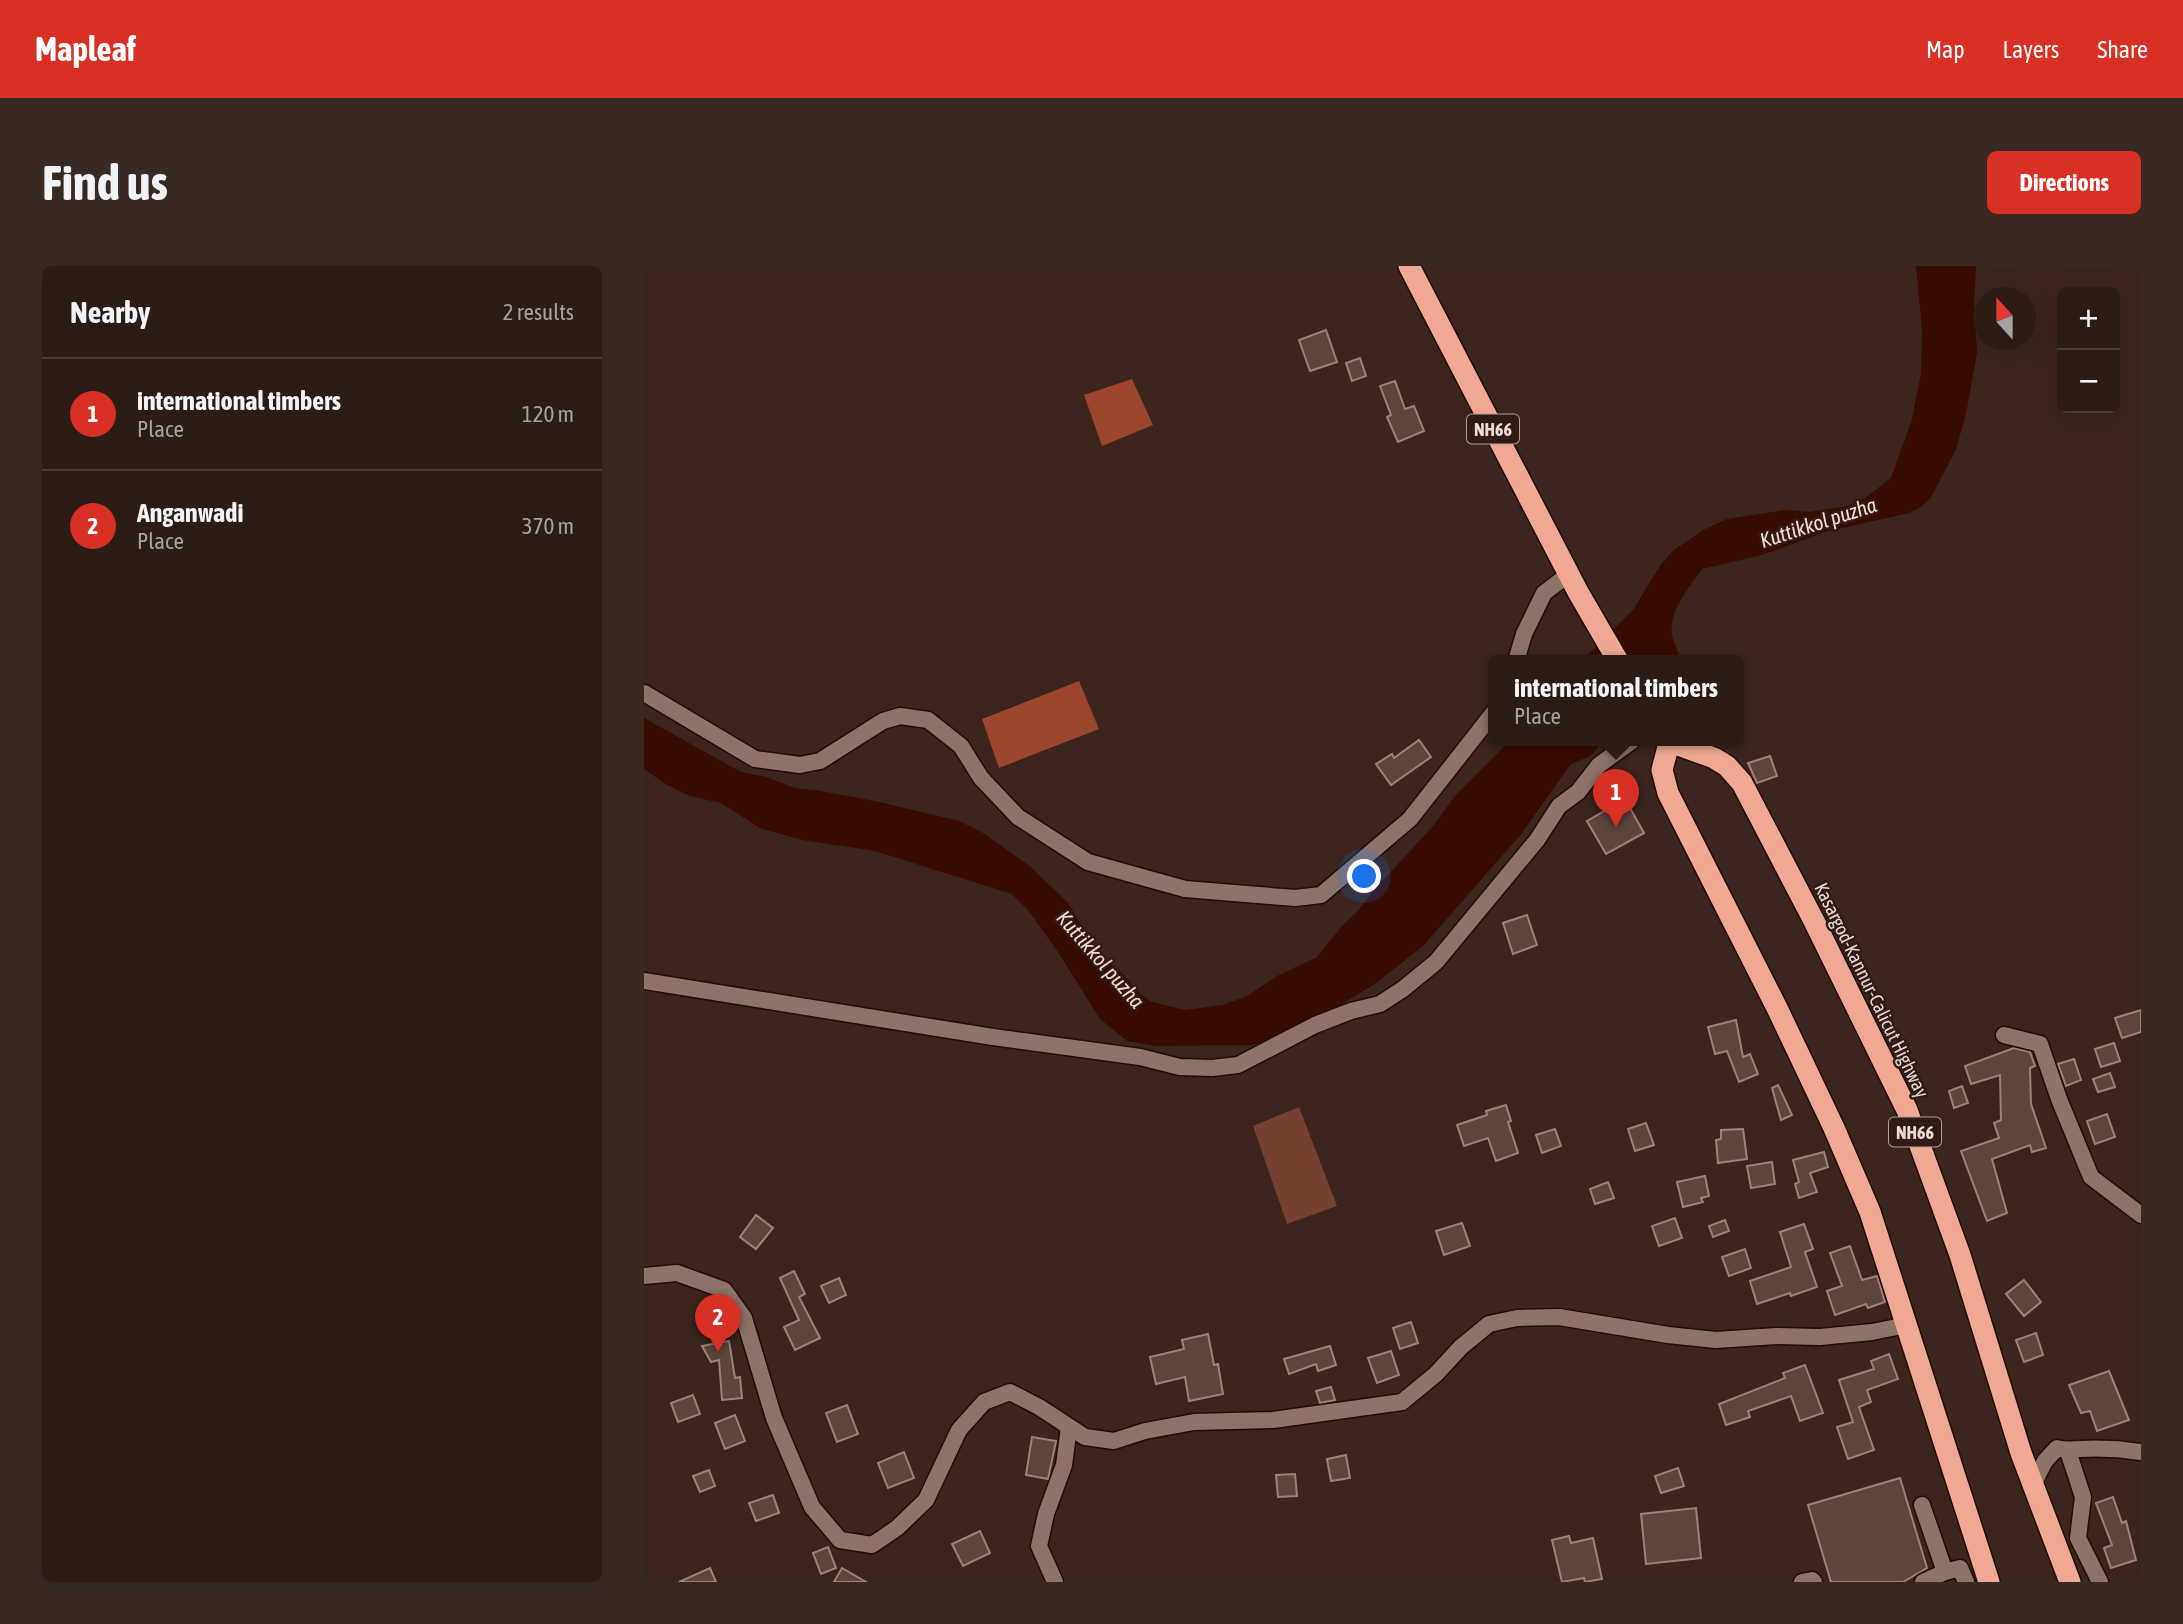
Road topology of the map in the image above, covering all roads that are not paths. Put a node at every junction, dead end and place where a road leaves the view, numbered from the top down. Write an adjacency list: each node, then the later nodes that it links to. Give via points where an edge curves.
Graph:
1 (1409, 266): 2 (highway, NH66)
2 (1573, 583): 3 (street, via 1544,593); 4 (highway, NH66)
3 (1518, 655)
4 (1615, 655)
5 (644, 693): 6 (street, via 755,759 800,765 820,761 883,721 900,716 928,720 961,746 981,778 1018,817 1088,862 1185,889 1295,898 1321,895 1410,819)
6 (1488, 718)
7 (1625, 746): 10 (street, via 1559,806 1436,962 1412,982 1380,1004 1315,1025 1238,1065 1180,1067 1140,1057)
8 (1667, 746): 14 (highway, Kasargod-Kannur-Calicut Highway / NH66, via 1662,770 1668,793 1834,1128 1870,1212)
9 (1680, 746): 18 (highway, Kasargod-Kannur-Calicut Highway / NH66, via 1714,758 1742,783 1907,1110)
10 (644, 981)
11 (2004, 1035): 12 (street, via 2040,1044 2091,1177)
12 (2141, 1215)
13 (644, 1276): 15 (street, via 677,1273 724,1290 744,1318 774,1418 812,1507 840,1539 872,1545 897,1528 926,1500 959,1430 984,1402 1010,1392)
14 (1907, 1325): 15 (street, via 1820,1337 1716,1340 1559,1317 1517,1318 1489,1324 1402,1402 1273,1420 1194,1422 1114,1441 1085,1437); 26 (highway, Kasargod-Kannur-Calicut Highway / NH66)
15 (1069, 1427): 21 (street, via 1064,1465 1039,1546)
16 (2068, 1451): 17 (street); 18 (street, via 2057,1448); 28 (street, via 2083,1497 2078,1538)
17 (2141, 1452)
18 (2033, 1485): 27 (highway, Kasargod-Kannur-Calicut Highway / NH66)
19 (1922, 1505): 20 (street)
20 (1945, 1572): 24 (street); 25 (street, via 1960,1568)
21 (1055, 1582)
22 (1801, 1582): 23 (street)
23 (1814, 1582)
24 (1923, 1582)
25 (1966, 1582)
26 (1989, 1582)
27 (2070, 1582)
28 (2100, 1582)

